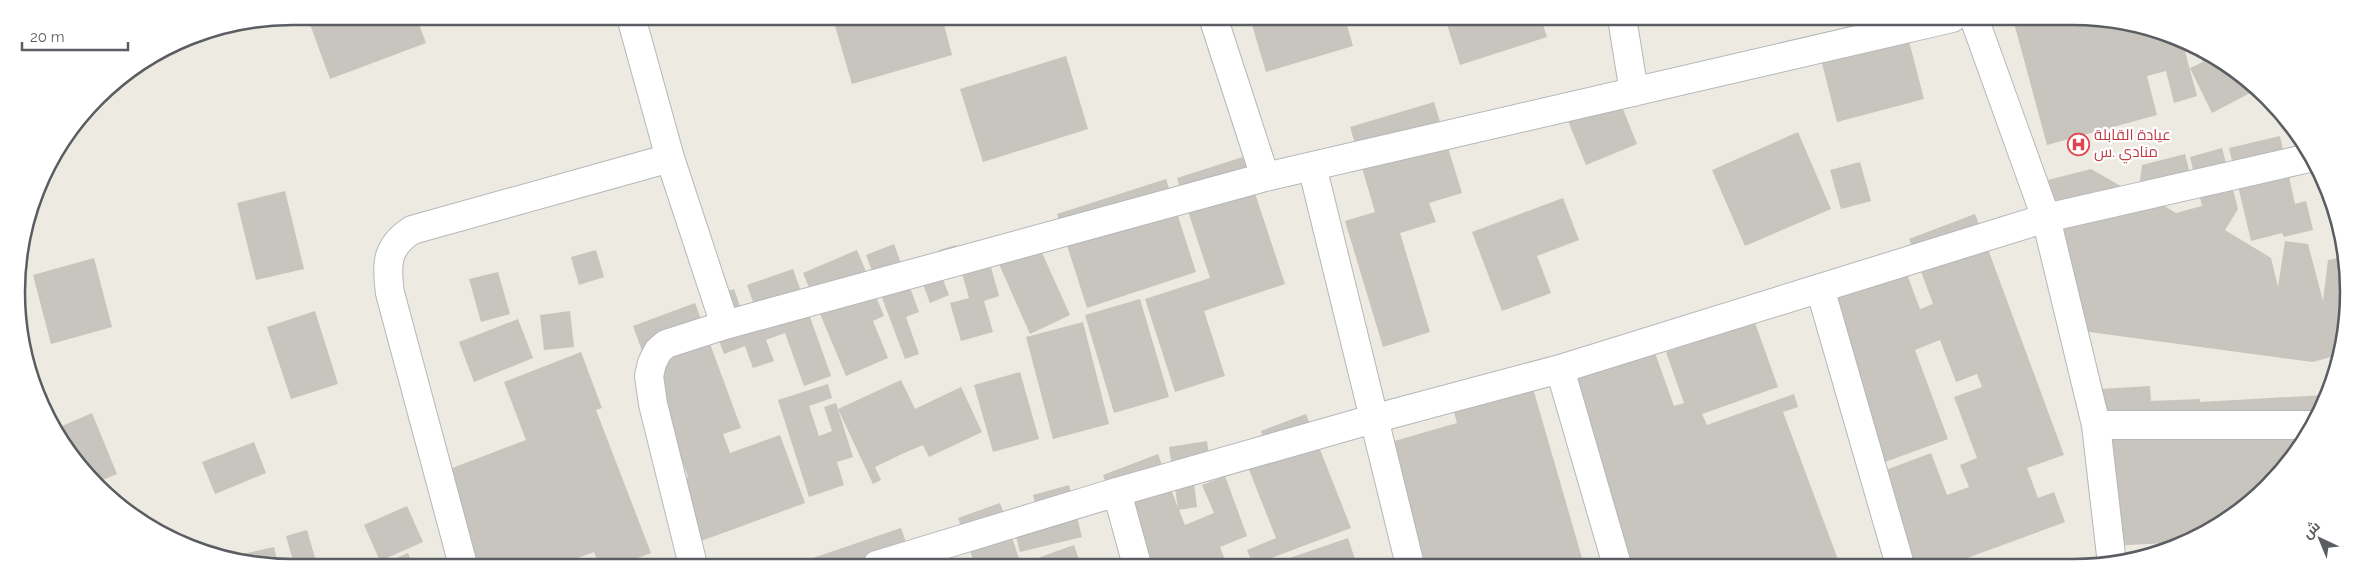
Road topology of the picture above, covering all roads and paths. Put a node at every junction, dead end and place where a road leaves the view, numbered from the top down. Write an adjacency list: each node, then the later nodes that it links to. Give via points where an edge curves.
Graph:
1 (633, 25): 7 (street)
2 (1215, 25): 10 (street)
3 (1623, 25): 6 (street)
4 (1922, 25): 6 (street)
5 (1977, 25): 11 (street)
6 (1634, 92): 9 (street)
7 (670, 158): 13 (street); 21 (street, via 412,230 395,244 388,264 390,293)
8 (2304, 159): 11 (street)
9 (1312, 166): 10 (street); 15 (street)
10 (1266, 177): 13 (street)
11 (2046, 218): 12 (street); 16 (street)
12 (1820, 288): 14 (street); 27 (street)
13 (725, 325): 22 (street, via 666,344 658,351 649,376)
14 (1560, 369): 15 (street); 26 (street)
15 (1373, 419): 18 (street); 25 (street)
16 (2096, 425): 17 (street); 20 (street)
17 (2304, 425)
18 (1117, 492): 19 (street); 24 (street)
19 (952, 555): 23 (street)
20 (2111, 556)
21 (461, 559)
22 (692, 559)
23 (922, 559)
24 (1135, 559)
25 (1408, 559)
26 (1615, 559)
27 (1898, 559)

